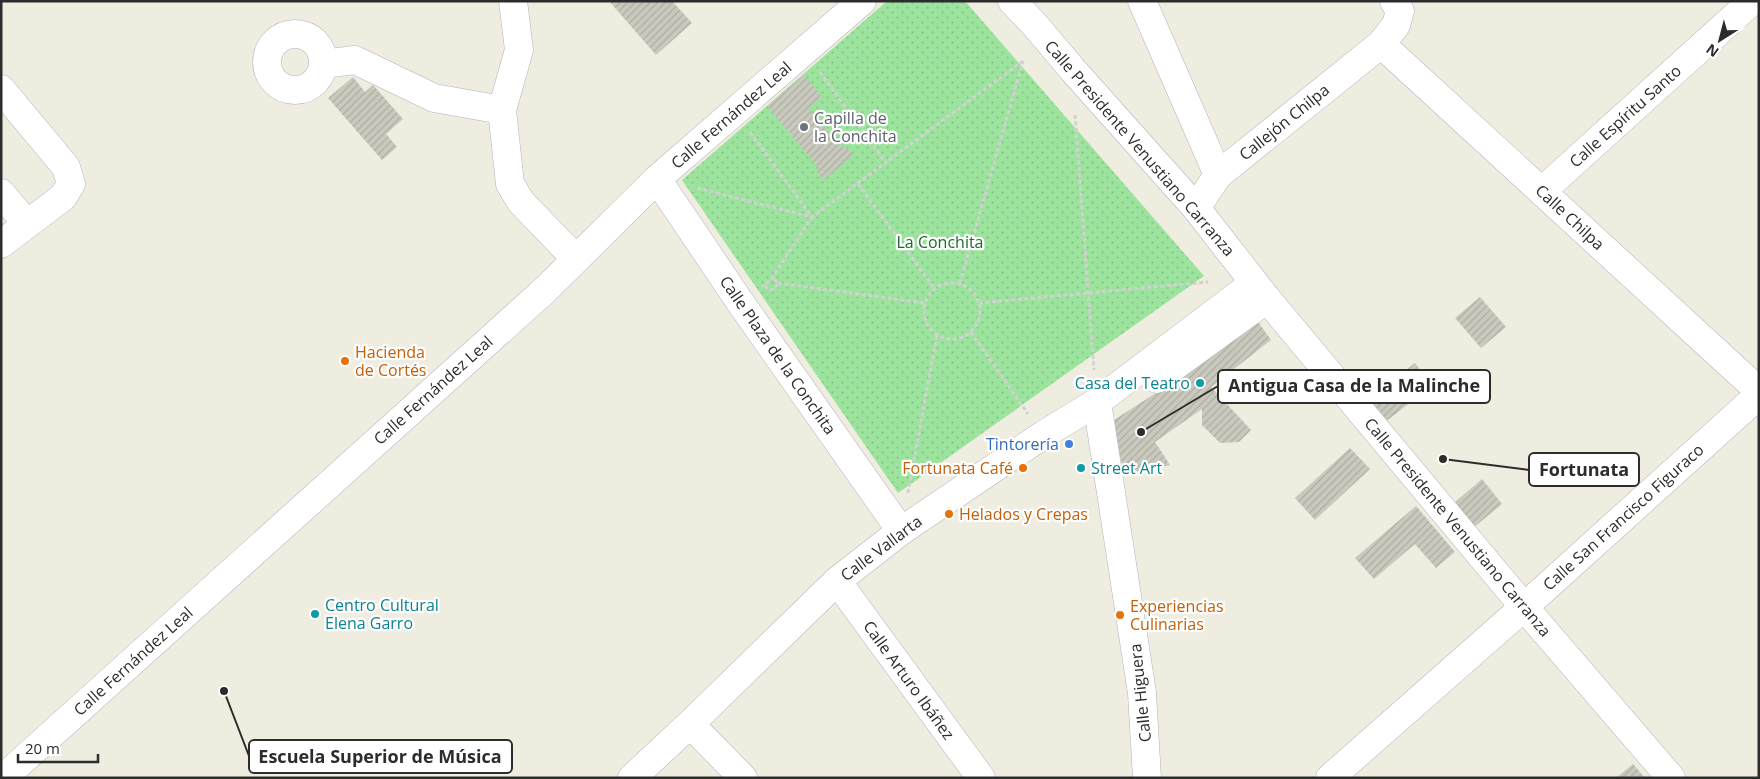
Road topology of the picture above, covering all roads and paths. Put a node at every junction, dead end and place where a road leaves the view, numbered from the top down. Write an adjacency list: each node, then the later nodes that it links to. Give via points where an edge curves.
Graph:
1 (512, 1): 14 (street, via 519,50)
2 (862, 1): 9 (street, Calle Fernández Leal)
3 (1012, 1): 7 (street, Calle Presidente Venustiano Carranza)
4 (1142, 1): 17 (street)
5 (1394, 1): 8 (street, Callejón Chilpa, via 1400,11 1396,25)
6 (1752, 1): 20 (street, Calle Espíritu Santo)
7 (1037, 13): 10 (path); 12 (street, Calle Presidente Venustiano Carranza)
8 (1381, 44): 17 (street, Callejón Chilpa); 20 (street, Calle Chilpa)
9 (805, 51): 15 (street, Calle Fernández Leal); 16 (path)
10 (1023, 61): 16 (path); 30 (path)
11 (323, 64): 14 (street, via 355,60 434,98)
12 (1072, 69): 22 (street, Calle Presidente Venustiano Carranza); 34 (path)
13 (1, 89): 24 (street, via 66,167 71,184 63,197)
14 (502, 110): 26 (street, via 510,184 521,202)
15 (735, 112): 18 (street, Calle Fernández Leal); 23 (path)
16 (886, 163): 19 (path)
17 (1218, 175): 22 (street, Callejón Chilpa)
18 (657, 179): 23 (path); 26 (street, Calle Fernández Leal); 35 (street, Calle Plaza de la Conchita)
19 (858, 184): 23 (path); 32 (path)
20 (1542, 191): 40 (street, Calle Chilpa)
21 (1, 193): 24 (street)
22 (1196, 208): 33 (street, Calle Presidente Venustiano Carranza)
23 (812, 217): 27 (path)
24 (27, 224): 25 (street)
25 (1, 244)
26 (576, 259): 49 (street, Calle Fernández Leal)
27 (772, 278): 29 (path); 31 (path)
28 (1208, 282): 34 (path)
29 (778, 283): 31 (path, via 775,289); 36 (path)
30 (960, 283): 32 (path, via 951,282); 37 (path, via 976,294)
31 (764, 286): 35 (path)
32 (934, 288): 36 (path)
33 (1260, 291): 42 (street, Calle Vallarta); 43 (street, via 1110,414); 47 (street, Calle Presidente Venustiano Carranza)
34 (1088, 294): 37 (path); 42 (path)
35 (740, 302): 45 (street, Calle Plaza de la Conchita)
36 (924, 302): 39 (path, via 926,321)
37 (980, 303): 38 (path, via 979,319)
38 (971, 332): 39 (path, via 954,339); 44 (path)
39 (937, 335): 45 (path)
40 (1759, 391)
41 (1759, 396): 47 (street, Calle San Francisco Figuraco)
42 (1097, 402): 43 (street, Calle Higuera); 44 (street, Calle Vallarta)
43 (1101, 429): 53 (street, Calle Higuera, via 1142,693)
44 (1043, 435): 45 (street, Calle Vallarta)
45 (901, 531): 46 (street, Calle Vallarta)
46 (838, 581): 48 (street, Calle Vallarta); 52 (street, Calle Arturo Ibáñez)
47 (1524, 607): 54 (street, Calle San Francisco Figuraco); 55 (street, Calle Presidente Venustiano Carranza)
48 (690, 724): 50 (street, Calle Vallarta); 51 (street)
49 (3, 778)
50 (632, 778)
51 (743, 778)
52 (981, 778)
53 (1147, 778)
54 (1330, 778)
55 (1671, 778)

